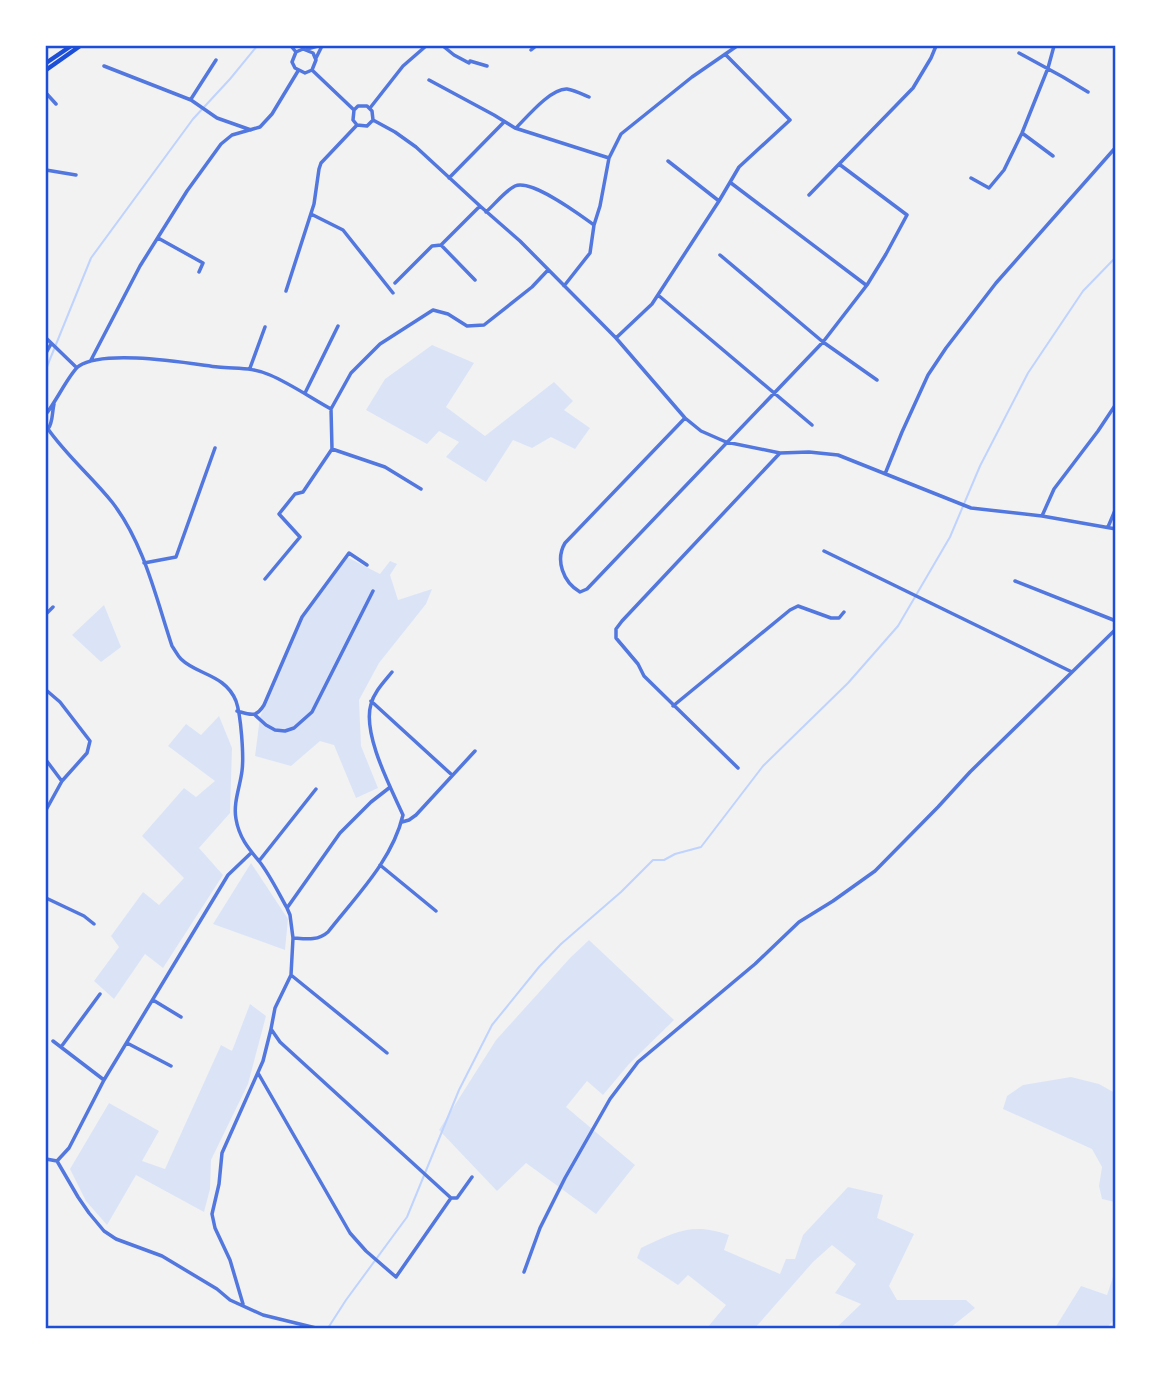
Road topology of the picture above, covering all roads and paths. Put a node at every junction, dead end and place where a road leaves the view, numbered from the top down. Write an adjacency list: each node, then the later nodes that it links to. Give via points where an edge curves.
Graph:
1 (71, 46): 18 (main road)
2 (80, 46): 23 (main road)
3 (290, 46): 13 (street)
4 (320, 46): 11 (street); 17 (street)
5 (426, 46): 31 (street, via 403,66)
6 (443, 46): 20 (street, via 460,59)
7 (536, 46): 12 (street)
8 (737, 46): 15 (street)
9 (936, 46): 43 (street, via 913,88)
10 (1054, 46): 21 (street)
11 (306, 49): 13 (street); 17 (street)
12 (531, 50)
13 (296, 52): 24 (street, via 292,62)
14 (1019, 53): 21 (street)
15 (725, 54): 41 (street, via 621,134); 48 (street, via 790,120 740,167)
16 (216, 60): 29 (street)
17 (316, 60): 22 (street)
18 (46, 63)
19 (104, 66): 29 (street)
20 (487, 66)
21 (1048, 68): 26 (street); 38 (street)
22 (312, 69): 24 (street); 32 (street)
23 (46, 70)
24 (298, 71): 37 (street, via 272,114)
25 (429, 80): 34 (street)
26 (1088, 92)
27 (46, 93): 30 (street)
28 (589, 97): 36 (street, via 558,90)
29 (191, 100): 37 (street, via 216,118)
30 (56, 104)
31 (370, 108): 32 (street, via 361,105); 33 (street)
32 (354, 110): 35 (street)
33 (373, 120): 35 (street, via 367,126); 46 (street, via 416,147)
34 (504, 122): 36 (street); 46 (street)
35 (357, 125): 53 (street, via 321,163)
36 (515, 128): 41 (street)
37 (253, 130): 55 (street, via 232,135 221,144)
38 (1023, 133): 40 (street); 47 (street, via 989,188)
39 (1115, 147): 92 (street, via 996,283 946,348 928,375)
40 (1053, 156)
41 (609, 158): 54 (street)
42 (668, 161): 50 (street)
43 (839, 164): 49 (street); 62 (street, via 907,215)
44 (46, 170): 45 (street)
45 (76, 176)
46 (449, 178): 51 (street)
47 (971, 178)
48 (731, 183): 50 (street); 62 (street)
49 (809, 195)
50 (719, 201): 66 (street)
51 (480, 206): 52 (street); 56 (street)
52 (486, 212): 54 (street, via 522,184); 58 (street)
53 (311, 214): 64 (street); 65 (street, via 343,230)
54 (594, 225): 63 (street, via 590,253)
55 (158, 238): 59 (street, via 203,263); 74 (street)
56 (441, 244): 60 (street); 61 (street, via 432,246)
57 (720, 255): 71 (street)
58 (548, 271): 63 (street); 82 (street, via 484,325 467,326 433,310 403,328 351,373)
59 (199, 272)
60 (475, 280)
61 (395, 283)
62 (867, 285): 71 (street)
63 (564, 286): 70 (street)
64 (286, 291)
65 (393, 293)
66 (658, 295): 70 (street); 78 (street)
67 (338, 326): 79 (street)
68 (265, 327): 76 (street)
69 (46, 338): 72 (street)
70 (616, 338): 84 (street)
71 (823, 342): 77 (street); 78 (street)
72 (51, 344): 73 (street); 75 (street)
73 (46, 353)
74 (90, 360): 75 (street); 76 (street, via 151,359)
75 (76, 367): 80 (street)
76 (250, 368): 79 (street)
77 (877, 380)
78 (774, 393): 86 (street); 88 (street)
79 (304, 394): 82 (street)
80 (54, 404): 83 (street); 85 (street)
81 (1115, 404): 95 (street, via 1054,489)
82 (331, 409): 90 (street)
83 (46, 415): 85 (street)
84 (685, 418): 88 (street); 88 (street, via 565,543 560,565 575,589 587,589)
85 (50, 420): 87 (street)
86 (811, 425)
87 (47, 430): 99 (street, via 112,502)
88 (726, 442): 91 (street)
89 (215, 448): 99 (street, via 176,557)
90 (332, 449): 93 (street, via 385,467); 101 (street, via 303,492 295,494 279,514 300,537)
91 (780, 453): 92 (street, via 838,455); 113 (street, via 616,629 616,638 644,676)
92 (885, 474): 95 (street, via 971,508)
93 (421, 489)
94 (1115, 508): 96 (street)
95 (1042, 516): 96 (street)
96 (1108, 527): 97 (street)
97 (1115, 529)
98 (824, 551): 110 (street)
99 (144, 563): 114 (street, via 172,646 183,661 226,687)
100 (367, 565): 115 (street, via 349,553 302,617 264,705)
101 (265, 579)
102 (1015, 581): 107 (street)
103 (373, 591): 115 (street, via 312,712 285,731 275,730)
104 (52, 607): 106 (street)
105 (844, 612): 113 (street, via 831,618 798,606 790,610)
106 (46, 614)
107 (1115, 621)
108 (1115, 629): 110 (street)
109 (392, 672): 112 (street)
110 (1072, 672): 149 (street, via 875,871 799,922 638,1062 580,1149 540,1228)
111 (46, 690): 120 (street, via 90,741 87,753)
112 (372, 701): 119 (street); 121 (street, via 370,729)
113 (673, 706): 118 (street)
114 (237, 712): 115 (street); 125 (street, via 243,757 235,816)
115 (255, 715)
116 (474, 751): 119 (street)
117 (46, 760): 120 (street)
118 (738, 768)
119 (452, 775): 124 (street, via 416,815)
120 (62, 781): 123 (street)
121 (389, 788): 124 (street); 129 (street, via 340,833)
122 (316, 789): 126 (street)
123 (46, 810)
124 (402, 822): 127 (street)
125 (251, 853): 126 (street); 135 (street, via 228,875)
126 (259, 861): 129 (street)
127 (380, 865): 130 (street); 132 (street, via 323,937)
128 (46, 898): 131 (street)
129 (287, 908): 132 (street)
130 (436, 911)
131 (94, 923)
132 (293, 938): 133 (street)
133 (291, 975): 137 (street, via 275,1007); 141 (street)
134 (100, 994): 140 (street)
135 (152, 999): 136 (street); 139 (street)
136 (181, 1017)
137 (271, 1029): 143 (street); 148 (street)
138 (53, 1041): 140 (street)
139 (127, 1043): 142 (street); 144 (street)
140 (61, 1046): 144 (street)
141 (387, 1052)
142 (171, 1066)
143 (258, 1073): 148 (street, via 350,1233 396,1277); 150 (street, via 222,1153 212,1214)
144 (104, 1080): 146 (street, via 69,1148)
145 (46, 1159): 146 (street)
146 (57, 1161): 150 (street, via 104,1231 162,1256)
147 (472, 1177): 148 (street, via 457,1198)
148 (451, 1198)
149 (524, 1272)
150 (243, 1305): 151 (street)
151 (300, 1326): 152 (street)
152 (316, 1328)

